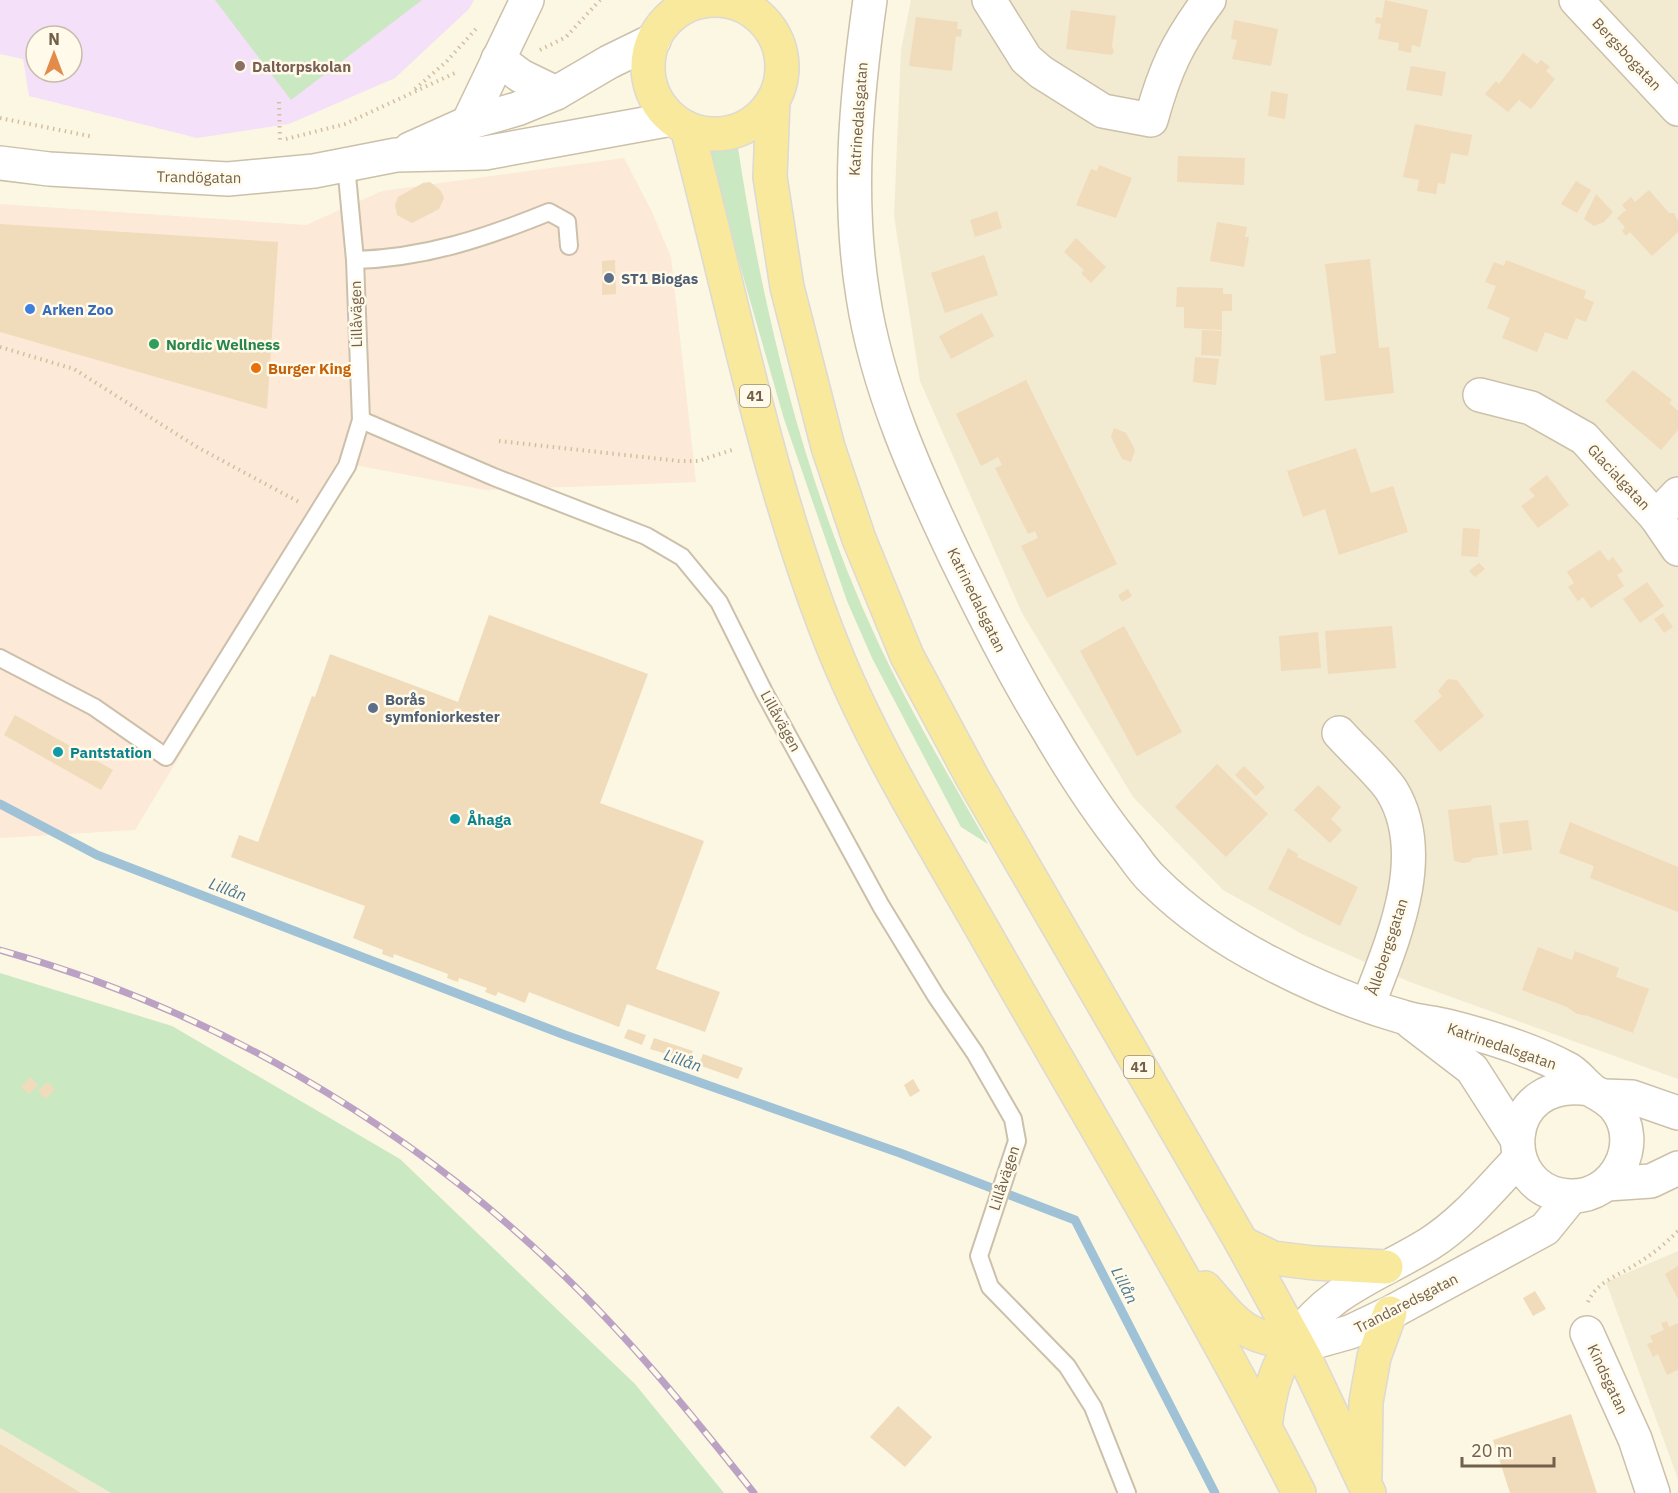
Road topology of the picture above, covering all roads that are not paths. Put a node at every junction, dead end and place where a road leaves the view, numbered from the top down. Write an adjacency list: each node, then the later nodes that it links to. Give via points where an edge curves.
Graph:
1 (527, 0): 9 (street)
2 (665, 0): 8 (main road, 41)
3 (870, 0): 26 (street, Katrinedalsgatan, via 858,85 853,194 862,294 878,370 924,493 1008,663 1087,797 1152,879 1225,940 1315,986)
4 (989, 0): 5 (street, via 1026,59 1041,72 1103,111 1151,120 1162,79 1182,35)
5 (1209, 0)
6 (1576, 0): 12 (street, Bergsbogatan)
7 (762, 11): 8 (main road, 41, via 708,0 679,11); 11 (main road, 41, via 782,60 781,81)
8 (656, 36): 10 (street, Trandögatan); 14 (main road, 41, via 648,64 651,88 656,100)
9 (498, 59): 10 (street, via 521,76); 13 (street)
10 (556, 93): 13 (street, Trandögatan)
11 (773, 100): 14 (main road, 41, via 761,116 735,131 716,135); 35 (main road, 41, via 773,211 792,308 828,447 859,539 907,657 972,777)
12 (1678, 109)
13 (468, 123): 15 (street, Trandögatan)
14 (679, 124): 15 (street, Trandögatan, via 485,153); 34 (main road, 41, via 765,434 839,660 910,806)
15 (396, 155): 17 (street, Trandögatan)
16 (0, 163): 17 (street, Trandögatan, via 49,170 228,179 288,175)
17 (346, 165): 19 (lane, Lillåvägen)
18 (569, 246): 19 (lane, via 567,222 549,212 496,233 413,256)
19 (355, 260): 21 (lane, Lillåvägen)
20 (1480, 395): 22 (street, Glacialgatan, via 1531,408 1584,438)
21 (361, 420): 24 (lane, via 347,466 166,757 94,707); 42 (lane, Lillåvägen, via 645,536 682,557 719,602 881,906 1013,1119 1017,1142 979,1256 990,1287 1067,1366 1093,1407)
22 (1667, 506): 23 (street, Glacialgatan)
23 (1678, 549)
24 (0, 658)
25 (1339, 733): 26 (street, Ållebergsgatan, via 1391,791 1405,823 1408,858 1404,894)
26 (1368, 1005): 27 (street, Katrinedalsgatan)
27 (1406, 1018): 28 (street, Katrinedalsgatan, via 1444,1025 1510,1046 1570,1070); 30 (street, Katrinedalsgatan, via 1472,1070)
28 (1597, 1093): 29 (street, via 1632,1097); 30 (street, via 1572,1086 1552,1090 1536,1100 1524,1114); 32 (street, via 1617,1110 1626,1127 1627,1147 1622,1165)
29 (1678, 1113)
30 (1518, 1149): 33 (street, via 1528,1176 1543,1188); 36 (street, via 1478,1205 1430,1244)
31 (1678, 1168): 32 (street, via 1651,1181)
32 (1607, 1184): 33 (street, via 1590,1194)
33 (1571, 1197): 37 (street, Trandaredsgatan, via 1545,1229)
34 (1152, 1225): 39 (main road, via 1235,1324 1271,1340); 40 (main road, 41)
35 (1242, 1243): 36 (main road, via 1273,1258); 39 (main road, 41)
36 (1386, 1267): 39 (street, via 1334,1297 1308,1321)
37 (1390, 1314): 39 (street, Trandaredsgatan, via 1350,1332 1318,1341); 41 (main road, via 1374,1357 1366,1402)
38 (1587, 1333): 44 (street, Kindsgatan, via 1635,1438)
39 (1294, 1342): 40 (main road, via 1280,1362 1271,1387); 41 (main road, 41)
40 (1265, 1426): 43 (main road, 41)
41 (1367, 1487)
42 (1127, 1493)
43 (1299, 1493)
44 (1653, 1493)

